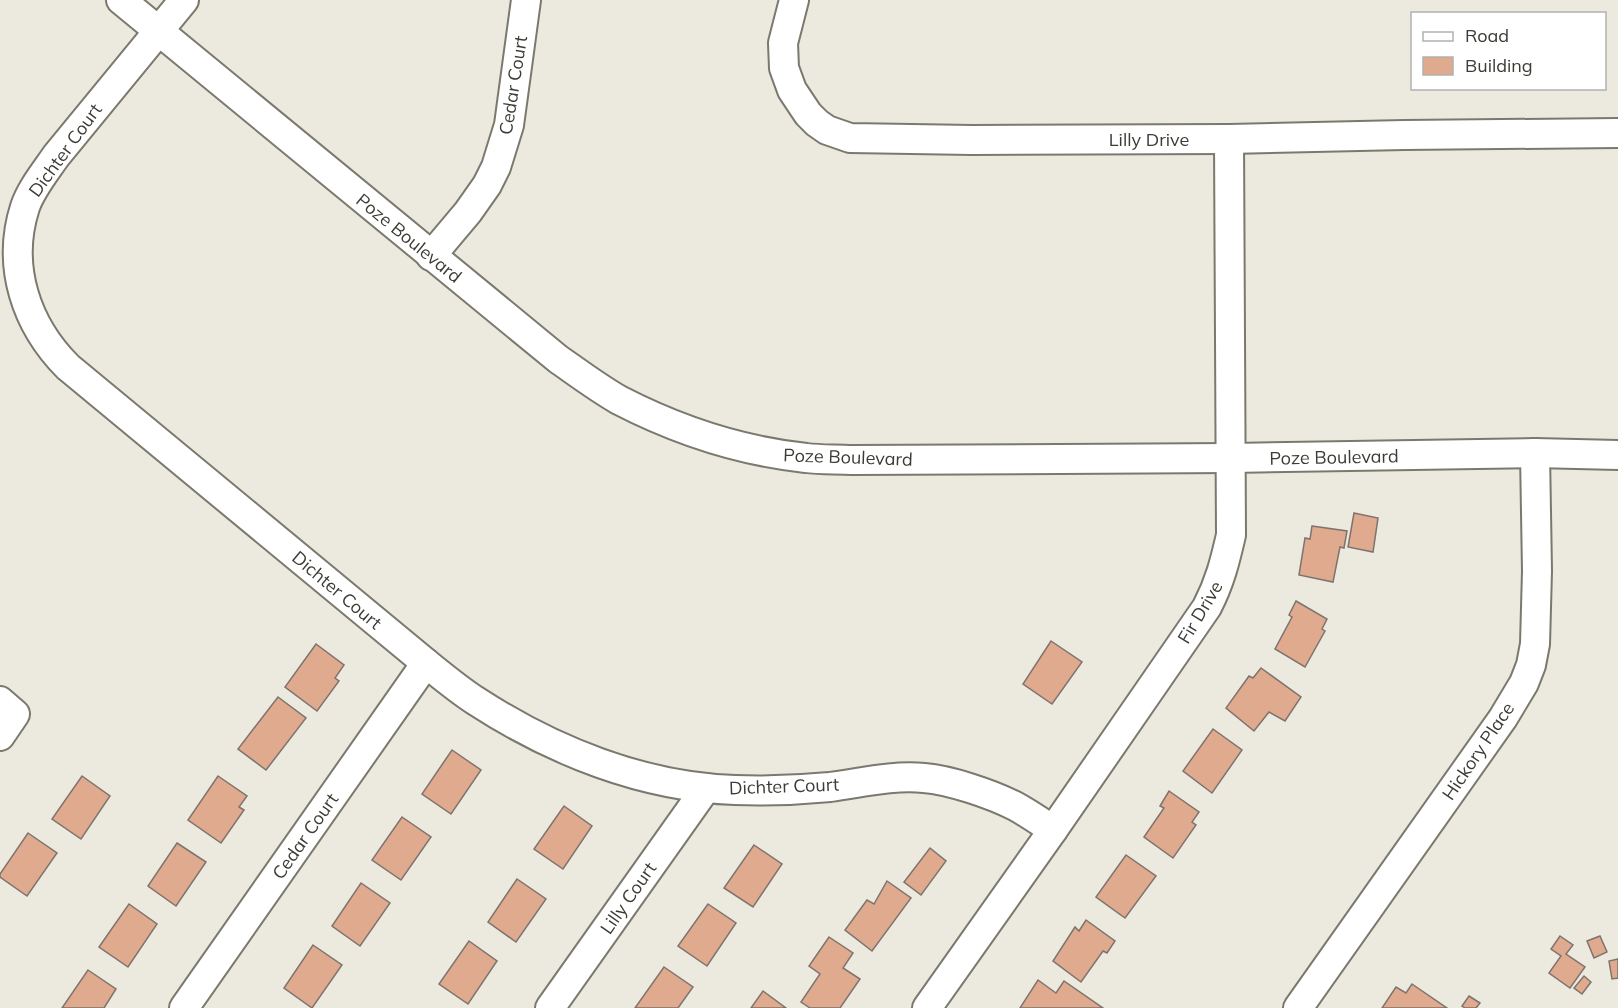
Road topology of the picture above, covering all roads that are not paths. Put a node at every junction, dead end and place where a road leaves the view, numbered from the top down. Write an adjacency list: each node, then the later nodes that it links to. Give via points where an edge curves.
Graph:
1 (120, 0): 5 (street, Poze Boulevard)
2 (184, 0): 5 (street, Dichter Court)
3 (526, 0): 8 (street, Cedar Court, via 509,125 496,167 468,212)
4 (794, 0): 7 (street, Lilly Drive, via 783,43 784,68 792,90 822,127 850,138)
5 (158, 30): 8 (street, Poze Boulevard); 12 (street, Dichter Court, via 56,156 24,209 17,266 33,321 68,367)
6 (1618, 133): 7 (street, Lilly Drive)
7 (1229, 140): 11 (street, Fir Drive)
8 (431, 256): 11 (street, Poze Boulevard, via 601,389 674,426 764,452 852,460)
9 (1535, 453): 10 (street, Poze Boulevard); 11 (street, Poze Boulevard); 20 (street, Hickory Place, via 1535,644 1524,683)
10 (1618, 454)
11 (1232, 458): 16 (street, Fir Drive, via 1231,535 1216,589)
12 (426, 663): 15 (street, Dichter Court, via 519,727 573,753 642,776); 17 (street, Cedar Court)
13 (0, 701): 14 (street, via 15,714)
14 (0, 736)
15 (706, 788): 16 (street, Dichter Court, via 784,790 888,778 925,778 963,786 1015,806); 18 (street, Lilly Court)
16 (1053, 830): 19 (street, Fir Drive)
17 (184, 1008)
18 (550, 1008)
19 (927, 1008)
20 (1298, 1008)

